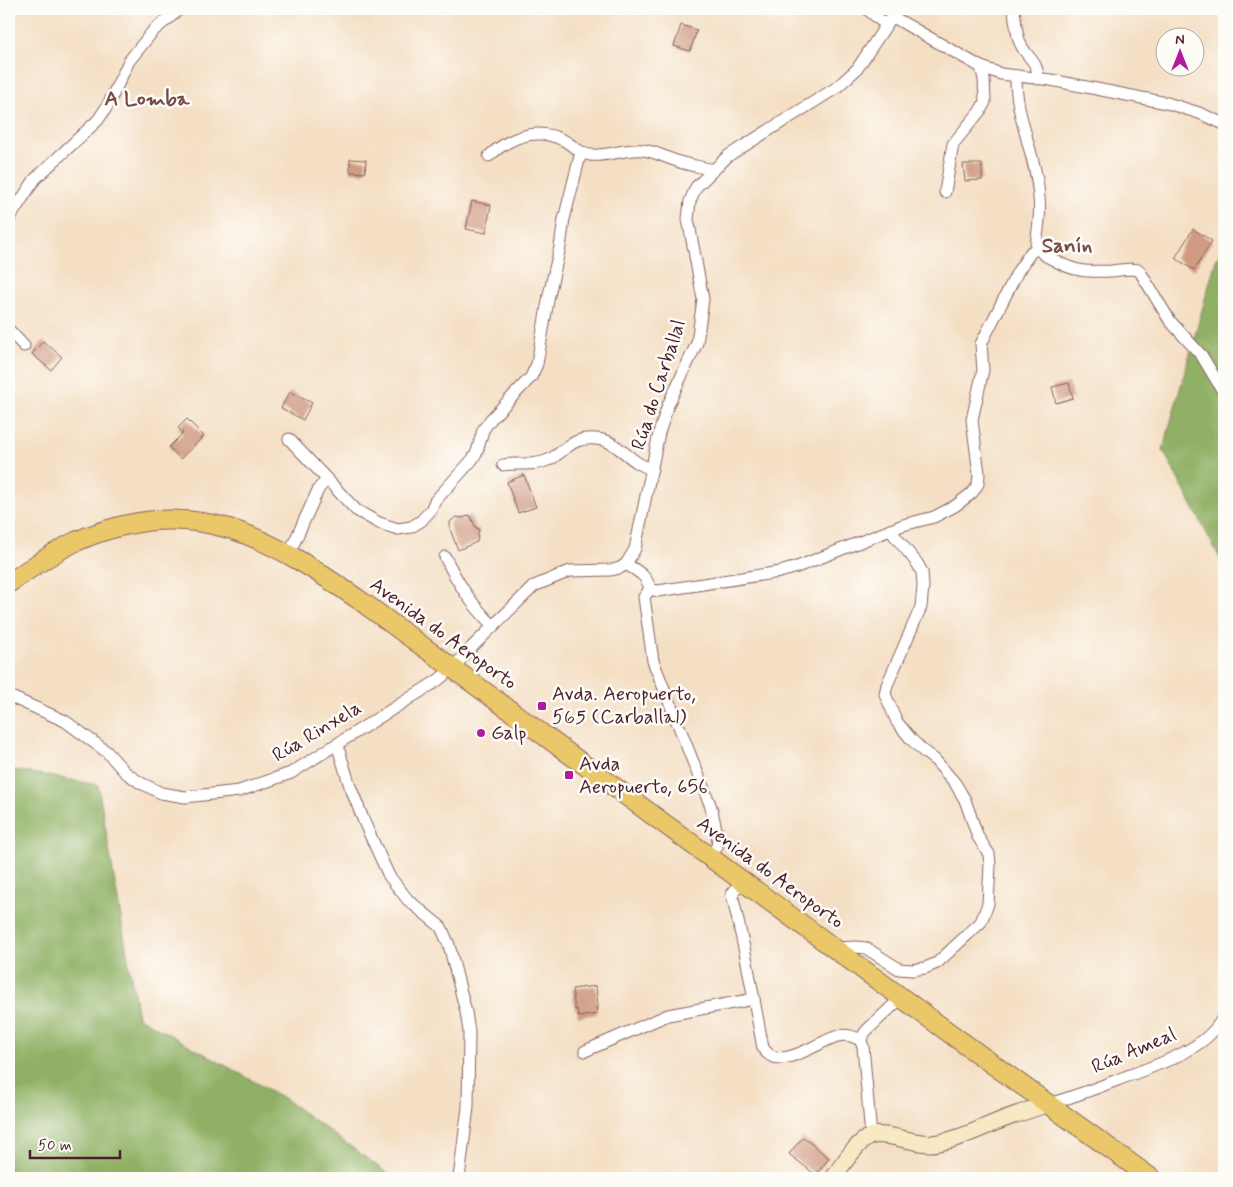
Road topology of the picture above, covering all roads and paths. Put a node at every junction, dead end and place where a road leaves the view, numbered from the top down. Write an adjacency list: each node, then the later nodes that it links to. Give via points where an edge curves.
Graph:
1 (180, 9): 13 (street, via 154,31 129,61 98,120 35,179)
2 (867, 9): 4 (street)
3 (1014, 9): 7 (street, via 1019,40 1038,69)
4 (892, 17): 5 (street); 11 (street, Rúa do Carballal, via 857,68 836,88 728,156)
5 (981, 67): 6 (street); 12 (street, via 985,102 953,144)
6 (1016, 76): 7 (street); 14 (street, via 1040,197)
7 (1038, 78): 8 (street, via 1167,103)
8 (1224, 124)
9 (581, 152): 10 (street, via 564,140 536,134 519,136); 11 (street, via 590,155 642,150); 21 (street, via 564,219 537,364 531,377 483,430 472,460 421,521 398,529 356,510)
10 (489, 156)
11 (714, 170): 20 (street, Rúa do Carballal, via 696,187 688,219 704,299 697,342 668,405)
12 (946, 192)
13 (9, 219)
14 (1038, 248): 17 (street, via 1069,269 1078,271 1139,270 1170,321 1202,356); 22 (street, via 1031,252 1018,271 981,344 984,370 972,420 978,484 955,506 934,517)
15 (9, 330): 16 (street)
16 (24, 346)
17 (1224, 393)
18 (289, 439): 21 (street)
19 (503, 465): 20 (street, via 549,460 575,440 582,439 611,443 633,461)
20 (652, 469): 25 (street, Rúa do Carballal, via 635,549)
21 (327, 480): 23 (street, via 319,488)
22 (890, 530): 27 (street, via 780,572 658,591); 34 (street, via 917,563 922,572 923,586 921,607 885,694 902,728 923,752 935,760 966,800 978,837 989,854 988,904 981,922 937,963 925,968 899,969 866,948)
23 (289, 554): 26 (main road, Avenida do Aeroporto, via 247,534 219,526 173,520 139,522 76,542); 29 (main road, Avenida do Aeroporto, via 341,587)
24 (445, 557): 28 (street, via 471,603)
25 (626, 564): 27 (street, via 643,575); 28 (street, via 610,570 570,571 534,586)
26 (9, 583)
27 (650, 589): 32 (street, via 644,597 653,661 713,815 718,838 717,847)
28 (493, 626): 29 (street)
29 (453, 668): 31 (street, Rúa Rinxela); 32 (main road, Avenida do Aeroporto)
30 (9, 696): 31 (street, Rúa Rinxela, via 65,721 101,747 139,782 161,793 185,797 239,791 291,774)
31 (337, 744): 42 (street, via 364,824 389,876 408,900 441,927 449,945 469,1032 468,1107)
32 (709, 856): 33 (main road, Avenida do Aeroporto)
33 (742, 880): 34 (main road, Avenida do Aeroporto); 36 (street, via 732,894)
34 (835, 948): 35 (main road, Avenida do Aeroporto)
35 (902, 997): 38 (street); 40 (main road, Avenida do Aeroporto)
36 (754, 1000): 38 (street, via 763,1048 772,1057 791,1057 839,1036); 39 (street, via 668,1016)
37 (1224, 1015): 40 (street, Rúa Ameal, via 1220,1024 1200,1042 1173,1058)
38 (860, 1040): 41 (street)
39 (585, 1051)
40 (1048, 1104): 41 (main road, via 935,1143); 44 (main road, Avenida do Aeroporto)
41 (871, 1136): 43 (main road, via 854,1150)
42 (459, 1178)
43 (832, 1178)
44 (1151, 1178)

